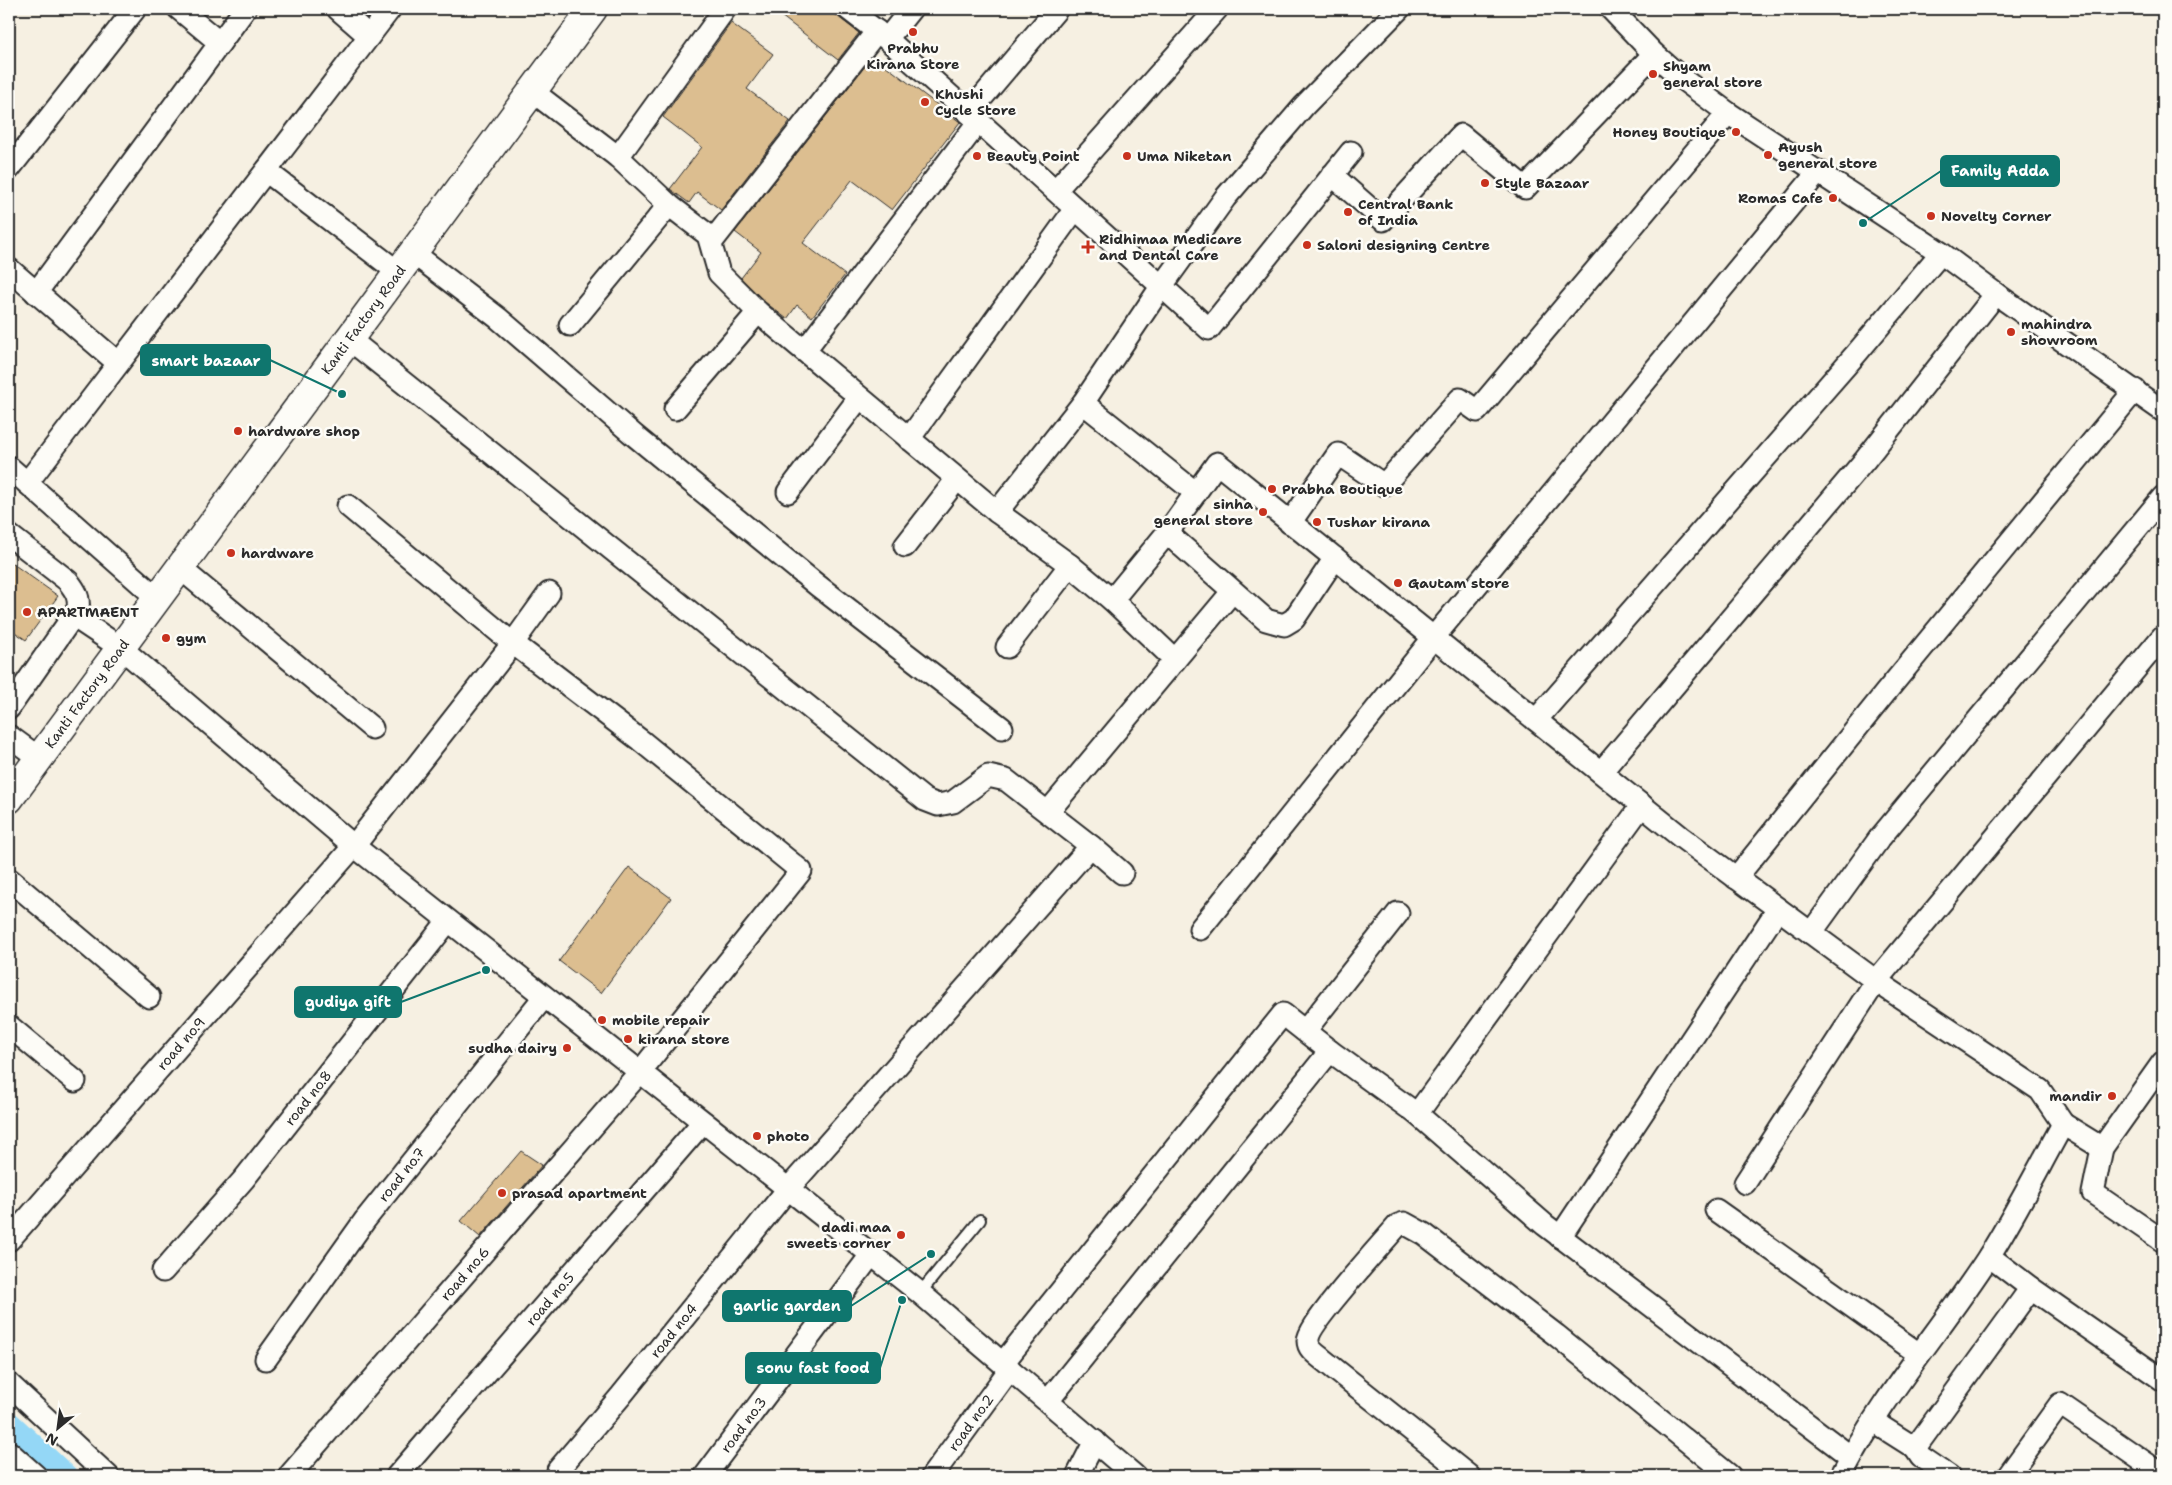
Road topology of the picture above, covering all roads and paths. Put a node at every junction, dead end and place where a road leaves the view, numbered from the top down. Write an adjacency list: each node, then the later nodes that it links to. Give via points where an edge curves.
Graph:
1 (135, 9): 23 (street)
2 (179, 9): 16 (street)
3 (245, 9): 16 (street)
4 (338, 9): 15 (street)
5 (390, 9): 15 (street)
6 (593, 9): 18 (street, Kanti Factory Road)
7 (725, 9): 22 (street)
8 (848, 9): 14 (street)
9 (911, 9): 14 (street)
10 (1057, 9): 20 (street)
11 (1217, 9): 27 (street)
12 (1399, 9): 34 (street, via 1298,113 1226,198)
13 (1611, 9): 17 (street)
14 (882, 35): 20 (street); 30 (street)
15 (369, 36): 24 (street)
16 (220, 43): 35 (street)
17 (1654, 54): 19 (street); 26 (street, via 1525,188 1461,135 1383,220)
18 (532, 91): 22 (street); 32 (street, Kanti Factory Road)
19 (1728, 113): 25 (street); 56 (street, via 1477,411 1460,399 1384,484 1338,454)
20 (974, 117): 27 (street); 40 (street)
21 (1351, 152): 26 (street)
22 (618, 157): 28 (street)
23 (9, 169)
24 (266, 171): 32 (street); 41 (street)
25 (1818, 171): 31 (street); 69 (street)
26 (1332, 175): 34 (street, via 1209,330)
27 (1056, 190): 29 (street)
28 (669, 205): 30 (street, via 708,235); 38 (street)
29 (1075, 209): 34 (street); 47 (street)
30 (711, 243): 37 (street, via 719,273)
31 (1941, 253): 36 (street); 75 (street)
32 (405, 262): 39 (street, Kanti Factory Road); 77 (street, via 498,318 635,436 817,585)
33 (9, 269): 35 (street)
34 (1161, 287): 44 (street)
35 (36, 293): 41 (street)
36 (1996, 294): 42 (street); 80 (street, via 1865,460)
37 (758, 312): 40 (street); 45 (street)
38 (570, 324)
39 (348, 339): 62 (street, Kanti Factory Road); 83 (street, via 924,800 938,805 953,802 988,776 1006,780)
40 (805, 350): 43 (street)
41 (118, 363): 50 (street)
42 (2135, 390): 46 (street); 87 (street)
43 (859, 398): 47 (street); 51 (street)
44 (1083, 403): 52 (street); 55 (street)
45 (675, 409)
46 (2163, 411)
47 (909, 439): 49 (street)
48 (9, 467): 50 (street)
49 (957, 479): 55 (street); 59 (street)
50 (27, 483): 65 (street)
51 (788, 492)
52 (1196, 493): 56 (street, via 1217,464); 57 (street)
53 (2163, 497): 93 (street, via 1879,839)
54 (348, 506): 70 (street)
55 (997, 512): 61 (street)
56 (1290, 522): 60 (street)
57 (1167, 533): 63 (street); 66 (street)
58 (9, 535): 67 (street, via 68,581 79,601)
59 (905, 546)
60 (1335, 558): 63 (street, via 1294,619 1284,625 1266,620); 69 (street)
61 (1070, 565): 66 (street); 71 (street)
62 (180, 568): 65 (street, Kanti Factory Road); 76 (street)
63 (1232, 592): 73 (street)
64 (549, 593): 70 (street, road no.9)
65 (157, 598): 72 (street, Kanti Factory Road)
66 (1112, 600): 73 (street)
67 (73, 616): 72 (street); 74 (street)
68 (2163, 636): 94 (street)
69 (1434, 637): 75 (street); 92 (street)
70 (513, 643): 84 (street, road no.9); 101 (street, road no.6, via 640,740 801,871)
71 (1007, 647)
72 (121, 648): 79 (street, Kanti Factory Road); 84 (street)
73 (1175, 660): 83 (street)
74 (9, 708)
75 (1536, 720): 80 (street)
76 (372, 728)
77 (1002, 728)
78 (9, 736): 79 (street)
79 (39, 758): 81 (street, Kanti Factory Road)
80 (1601, 772): 82 (street)
81 (10, 796)
82 (1642, 805): 87 (street); 103 (street)
83 (1048, 812): 85 (street)
84 (354, 846): 91 (street); 112 (street, road no.9)
85 (1092, 846): 86 (street); 108 (street, road no.4)
86 (1122, 873)
87 (1736, 878): 89 (street)
88 (9, 879): 96 (street)
89 (1778, 909): 93 (street); 111 (street)
90 (1398, 913): 98 (street)
91 (448, 921): 95 (street); 116 (street, road no.8, via 244,1179)
92 (1200, 929)
93 (1812, 934): 94 (street)
94 (1876, 980): 105 (street, via 2040,1090); 107 (street)
95 (544, 996): 101 (street); 120 (street, road no.7, via 364,1220)
96 (149, 997)
97 (9, 1026): 102 (street)
98 (1305, 1031): 99 (street); 121 (street, road no.2, via 1283,1014)
99 (1330, 1050): 103 (street); 124 (street)
100 (2163, 1062): 106 (street)
101 (640, 1072): 104 (street); 134 (street, road no.6)
102 (75, 1081)
103 (1417, 1114): 111 (street)
104 (703, 1122): 108 (street); 135 (street, road no.5)
105 (2063, 1124): 106 (street); 115 (street)
106 (2102, 1148): 113 (street, via 2093,1193)
107 (1745, 1183)
108 (788, 1189): 114 (street); 130 (street, road no.4)
109 (1716, 1210): 119 (street)
110 (980, 1220): 118 (lane)
111 (1560, 1237): 129 (street)
112 (9, 1240)
113 (2163, 1241)
114 (871, 1255): 118 (street); 136 (street, road no.3)
115 (1989, 1256): 117 (street); 119 (street)
116 (163, 1271)
117 (2031, 1288): 122 (street); 127 (street)
118 (920, 1294): 121 (street)
119 (1919, 1354): 125 (street)
120 (266, 1359)
121 (1006, 1366): 124 (street); 137 (street, road no.2)
122 (2163, 1380)
123 (9, 1384): 133 (street)
124 (1048, 1401): 126 (street)
125 (1874, 1422): 127 (street); 129 (street)
126 (1095, 1441): 138 (street); 139 (street)
127 (1915, 1448): 143 (street, via 1921,1457)
128 (9, 1452): 132 (street)
129 (1851, 1457): 142 (street)
130 (558, 1470)
131 (2160, 1475): 144 (street, via 2060,1404)
132 (36, 1476)
133 (108, 1476)
134 (289, 1476)
135 (397, 1476)
136 (705, 1476)
137 (932, 1476)
138 (1077, 1476)
139 (1136, 1476)
140 (1469, 1476): 141 (street, via 1310,1348 1308,1340 1312,1329 1327,1309 1398,1225 1404,1223 1424,1234 1556,1335)
141 (1730, 1476)
142 (1841, 1476)
143 (1950, 1476)
144 (2008, 1476)

